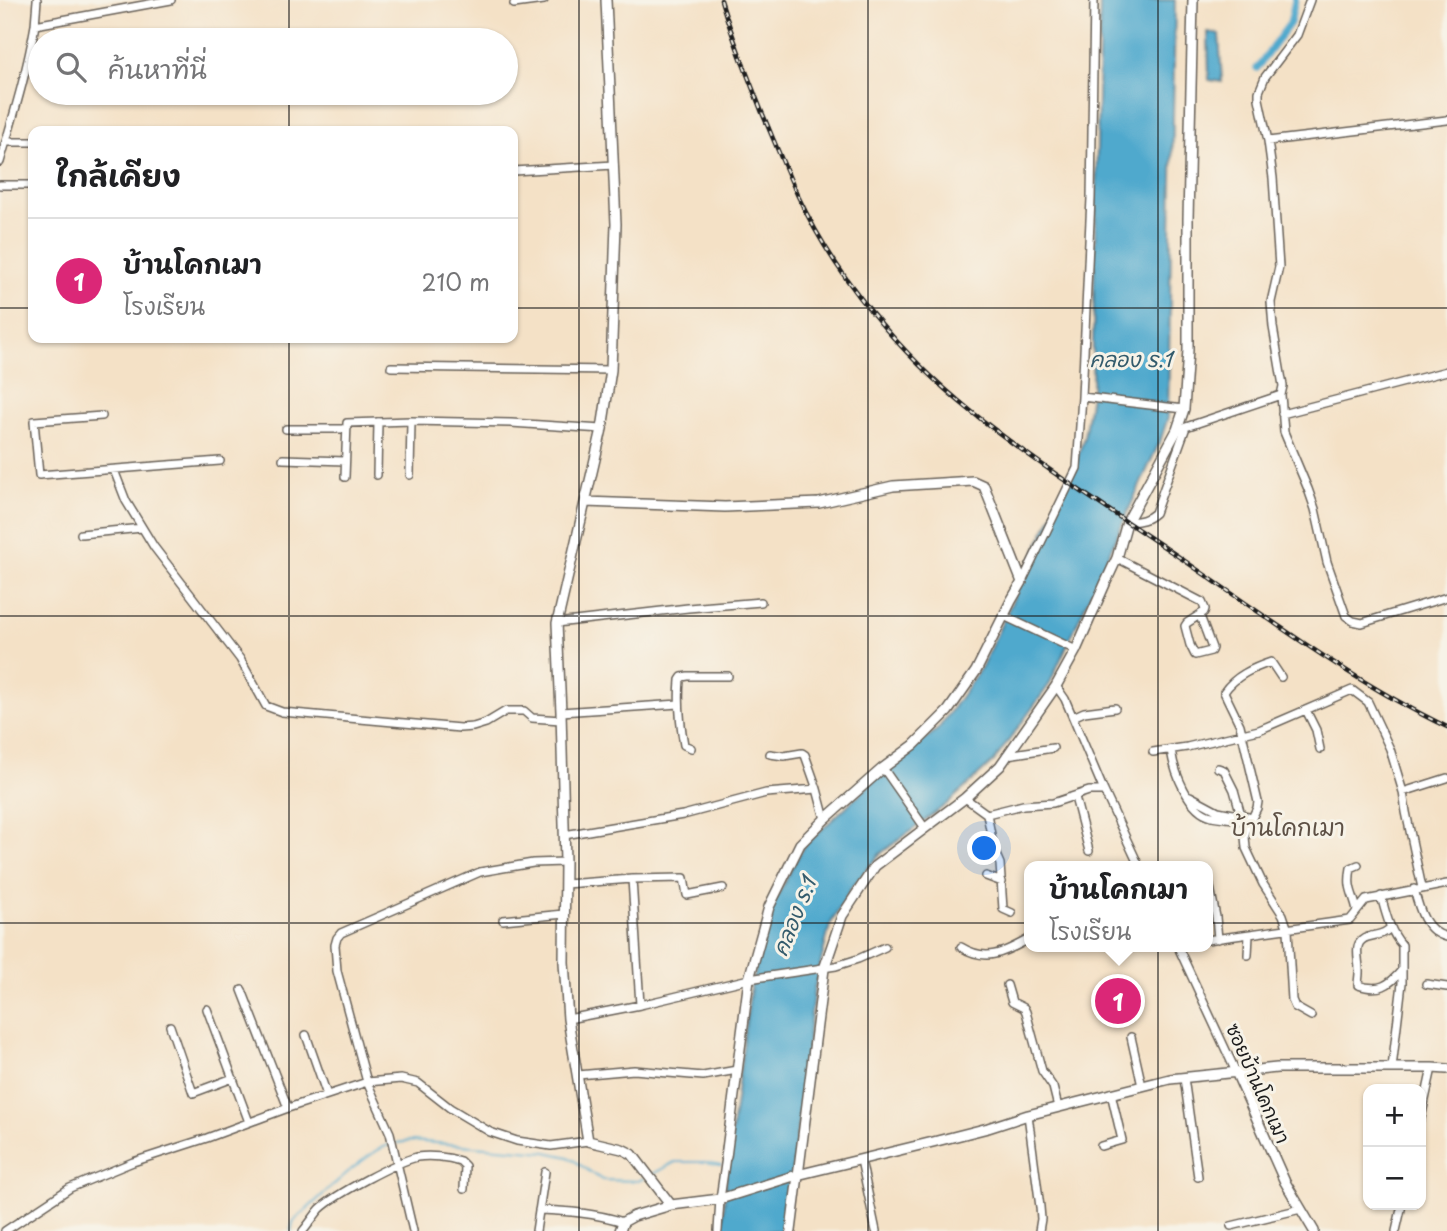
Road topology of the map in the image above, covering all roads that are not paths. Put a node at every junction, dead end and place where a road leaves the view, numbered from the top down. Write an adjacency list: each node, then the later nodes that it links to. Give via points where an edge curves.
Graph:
1 (37, 0): 9 (street)
2 (171, 0): 9 (street)
3 (544, 0): 8 (street)
4 (606, 0): 17 (street)
5 (1094, 0): 25 (street)
6 (1193, 0): 26 (street)
7 (1310, 0): 13 (street, via 1297,35 1259,92)
8 (514, 4)
9 (35, 25): 10 (street)
10 (34, 28)
11 (28, 58): 14 (street)
12 (1447, 120): 13 (street)
13 (1268, 141): 24 (street, via 1279,267 1271,302)
14 (6, 142): 15 (street); 16 (street)
15 (28, 142)
16 (0, 162)
17 (614, 165): 18 (street); 22 (street)
18 (518, 171)
19 (28, 184): 20 (street)
20 (0, 185)
21 (391, 367): 22 (street)
22 (611, 370): 34 (street)
23 (1447, 371): 27 (street)
24 (1281, 395): 27 (street); 31 (street)
25 (1082, 397): 26 (street); 47 (street, via 1077,468)
26 (1184, 409): 31 (street)
27 (1282, 414): 48 (street, via 1284,432 1315,509 1346,616 1362,623)
28 (102, 416): 38 (street, via 34,421 38,475)
29 (411, 421): 30 (street); 34 (street); 40 (street)
30 (378, 422): 33 (street, via 347,423); 39 (street)
31 (1181, 428): 43 (street); 43 (street, via 1155,513 1143,521)
32 (286, 429): 33 (street)
33 (347, 429): 37 (street)
34 (602, 429): 42 (street)
35 (283, 459): 37 (street)
36 (220, 461): 38 (street)
37 (345, 461): 41 (street)
38 (114, 470): 44 (street)
39 (377, 475)
40 (410, 475)
41 (345, 477)
42 (585, 502): 47 (street, via 724,507 819,503 893,486 973,481 984,486); 52 (street)
43 (1127, 522): 46 (street)
44 (142, 528): 45 (street); 60 (street, via 240,659 266,706 282,712 435,727 473,727 506,710 524,711 532,718)
45 (81, 534)
46 (1117, 558): 50 (street, via 1199,600 1205,609); 53 (street)
47 (1022, 582): 51 (street)
48 (1447, 597)
49 (761, 603): 52 (street)
50 (1200, 616): 50 (street, via 1212,648 1195,655 1185,626)
51 (1007, 618): 53 (street); 70 (street, via 948,711)
52 (557, 623): 60 (street)
53 (1073, 648): 56 (street)
54 (728, 676): 57 (street, via 682,677)
55 (1281, 677): 62 (street, via 1271,662 1230,682 1224,692)
56 (1056, 686): 61 (street); 69 (street)
57 (679, 704): 60 (street); 63 (street, via 684,745)
58 (1115, 708): 61 (street)
59 (1306, 710): 62 (street); 65 (street); 75 (street, via 1352,690 1368,702)
60 (561, 716): 84 (street)
61 (1073, 718): 74 (street)
62 (1242, 735): 66 (street); 82 (street, via 1258,802)
63 (691, 748)
64 (1053, 748): 69 (street)
65 (1320, 749)
66 (1171, 750): 67 (street); 76 (street)
67 (1153, 752)
68 (770, 754): 73 (street, via 805,755)
69 (1007, 755): 78 (street)
70 (883, 768): 81 (street); 83 (street)
71 (1218, 768): 80 (street, via 1224,769)
72 (1447, 778): 75 (street)
73 (817, 789): 81 (street); 84 (street, via 766,793 683,815)
74 (1104, 791): 77 (street); 88 (street)
75 (1403, 792): 97 (street)
76 (1187, 793): 80 (street, via 1218,811); 82 (street, via 1206,815)
77 (1075, 797): 79 (street); 87 (street)
78 (965, 798): 79 (street); 83 (street)
79 (987, 814): 85 (street)
80 (1241, 815): 82 (street)
81 (825, 819): 117 (street, via 800,844 769,907)
82 (1250, 821): 105 (street, via 1246,848)
83 (925, 828): 115 (street, via 875,866 842,916)
84 (564, 835): 89 (street)
85 (993, 846): 86 (street); 93 (street)
86 (985, 850)
87 (1089, 851)
88 (1137, 861)
89 (565, 862): 94 (street); 137 (street, via 480,872 341,933 335,945 337,971)
90 (1358, 865): 100 (street, via 1351,868 1349,880)
91 (986, 876): 93 (street)
92 (632, 879): 94 (street); 96 (street, via 684,878 687,895); 122 (street)
93 (1002, 882): 101 (street, via 1003,909)
94 (565, 884): 102 (street)
95 (1447, 884): 97 (street)
96 (723, 888)
97 (1418, 889): 98 (street); 107 (street, via 1419,907 1430,927)
98 (1381, 896): 100 (street, via 1366,900); 104 (street)
99 (1213, 902): 109 (street)
100 (1357, 910): 105 (street, via 1350,920)
101 (1012, 913)
102 (564, 914): 103 (street); 125 (street)
103 (503, 920)
104 (1390, 929): 116 (street, via 1402,945); 116 (street, via 1360,941 1357,985 1382,987)
105 (1288, 930): 106 (street); 124 (street, via 1292,1000)
106 (1249, 934): 109 (street); 114 (street)
107 (1447, 937)
108 (1213, 939): 109 (street)
109 (1218, 939)
110 (1024, 942): 112 (street, via 989,955)
111 (884, 947): 115 (street)
112 (961, 947)
113 (1180, 952): 133 (street, ซอยบ้านโคกเมา)
114 (1248, 956)
115 (824, 969): 117 (street); 152 (street)
116 (1402, 970): 129 (street)
117 (749, 979): 122 (street); 132 (street)
118 (1426, 984): 120 (street)
119 (1007, 985): 142 (street, via 1013,1002 1026,1012 1042,1071 1053,1087)
120 (1447, 987)
121 (242, 990): 143 (street)
122 (640, 1005): 125 (street)
123 (207, 1009): 135 (street)
124 (1311, 1016)
125 (568, 1019): 134 (street)
126 (170, 1026): 135 (street, via 193,1093)
127 (306, 1035): 140 (street)
128 (1131, 1037): 138 (street)
129 (1392, 1068): 130 (street); 133 (street)
130 (1432, 1068): 131 (street); 141 (street)
131 (1447, 1069)
132 (737, 1070): 134 (street, via 702,1076 634,1070); 148 (street)
133 (1236, 1072): 136 (street); 157 (street, ซอยบ้านโคกเมา)
134 (578, 1075): 146 (street)
135 (233, 1078): 145 (street)
136 (1184, 1078): 138 (street); 153 (street)
137 (367, 1082): 140 (street); 146 (street, via 401,1079 418,1083 490,1132 517,1141 551,1146); 150 (street)
138 (1142, 1086): 139 (street)
139 (1111, 1093): 142 (street); 147 (street, via 1122,1140)
140 (327, 1095): 143 (street)
141 (1426, 1095)
142 (1058, 1107): 144 (street)
143 (288, 1108): 145 (street)
144 (1028, 1115): 149 (street); 170 (street)
145 (249, 1122): 163 (street, via 70,1188)
146 (588, 1141): 156 (street, via 632,1154)
147 (1101, 1146)
148 (726, 1157): 155 (street)
149 (861, 1160): 152 (street); 169 (street)
150 (398, 1164): 154 (street, via 418,1157 460,1161 465,1166); 164 (street, via 338,1195); 165 (street)
151 (545, 1172): 158 (street)
152 (797, 1175): 155 (street); 168 (street)
153 (1198, 1177)
154 (464, 1189)
155 (720, 1199): 156 (street); 167 (street)
156 (671, 1205): 160 (street, via 634,1216)
157 (1301, 1209): 162 (street); 171 (street, ซอยบ้านโคกเมา)
158 (539, 1210): 160 (street, via 608,1217); 166 (street)
159 (1401, 1210): 172 (street)
160 (622, 1226)
161 (1231, 1226): 162 (street)
162 (1247, 1226)
163 (5, 1231)
164 (303, 1231)
165 (413, 1231)
166 (536, 1231)
167 (718, 1231)
168 (791, 1231)
169 (876, 1231)
170 (1039, 1231)
171 (1314, 1231)
172 (1396, 1231)

